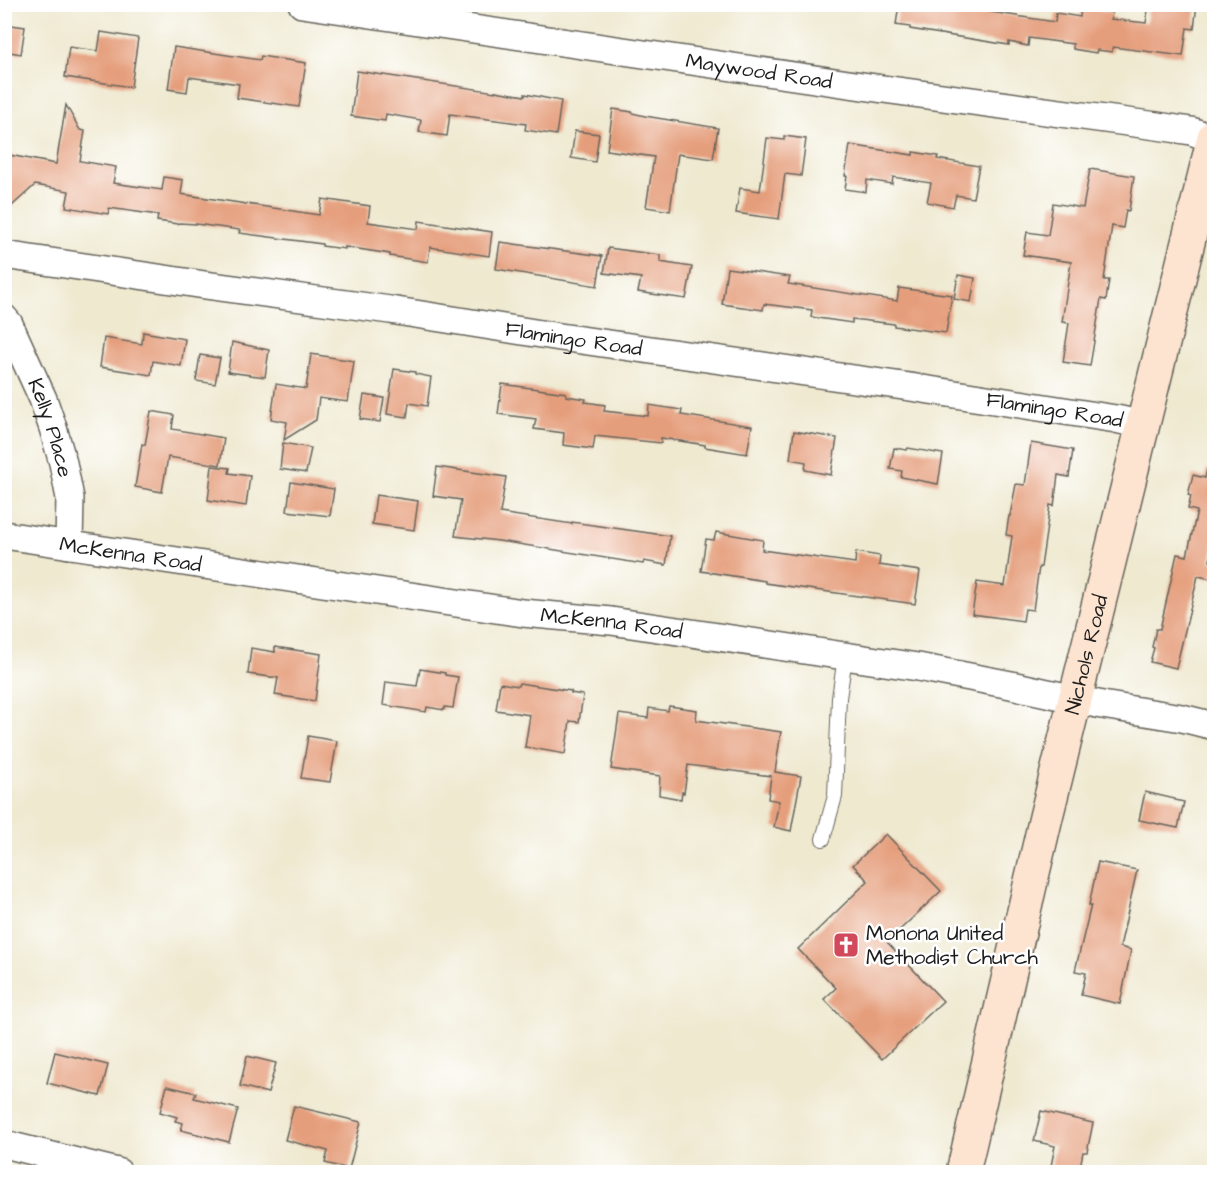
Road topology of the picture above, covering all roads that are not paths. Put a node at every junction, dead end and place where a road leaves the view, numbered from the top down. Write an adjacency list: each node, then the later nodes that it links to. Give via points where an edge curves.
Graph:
1 (302, 4): 2 (street, Maywood Road, via 1191,131)
2 (1214, 138): 5 (street, Nichols Road)
3 (4, 255): 5 (street, Flamingo Road)
4 (4, 318): 7 (street, Kelly Place, via 53,428 70,498)
5 (1143, 424): 9 (street, Nichols Road)
6 (4, 535): 7 (street, McKenna Road)
7 (69, 545): 8 (street, McKenna Road)
8 (845, 657): 9 (street, McKenna Road, via 918,667); 11 (lane, via 839,698 835,796)
9 (1075, 699): 10 (street, McKenna Road); 14 (street, Nichols Road)
10 (1215, 726)
11 (823, 839)
12 (4, 1144): 13 (street)
13 (118, 1173)
14 (963, 1173)

